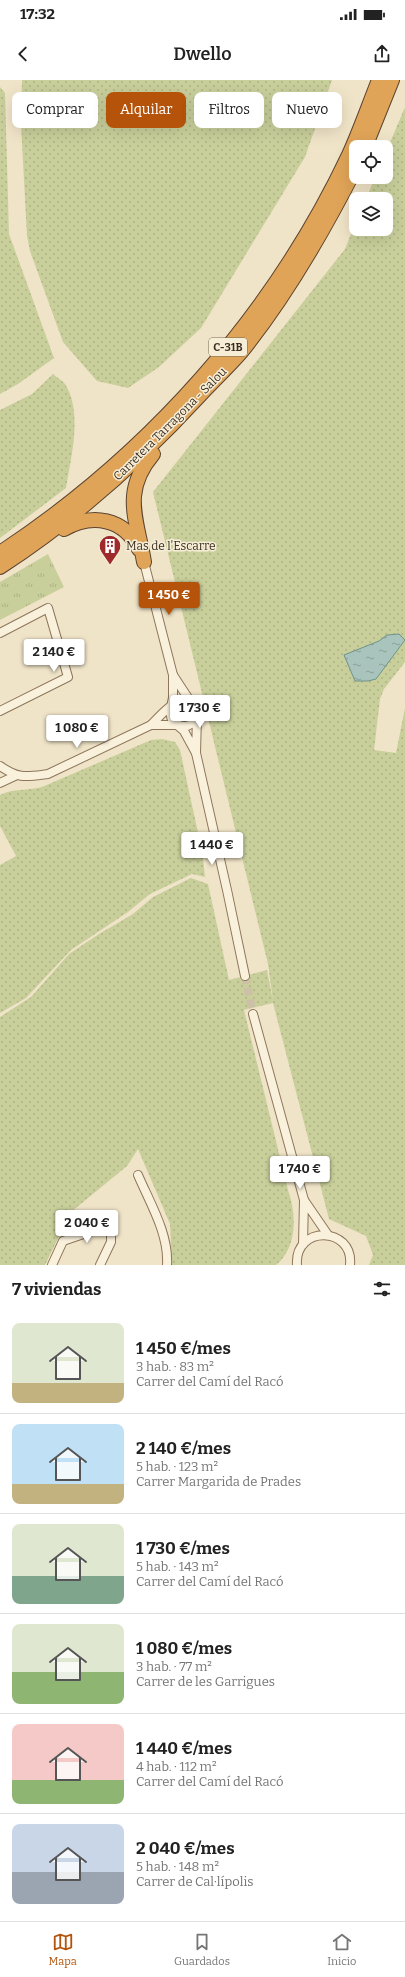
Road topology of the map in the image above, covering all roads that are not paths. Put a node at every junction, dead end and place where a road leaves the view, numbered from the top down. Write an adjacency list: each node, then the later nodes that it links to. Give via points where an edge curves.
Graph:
1 (378, 80): 7 (highway, Carretera Tarragona - Salou / C-31B, via 350,154 319,214 270,292 231,344 131,451 76,498)
2 (392, 80): 3 (highway)
3 (368, 140)
4 (349, 181): 5 (highway, Carretera Tarragona - Salou / C-31B, via 329,220 279,300 240,352)
5 (203, 392): 6 (highway, Carretera Tarragona - Salou / C-31B, via 144,454); 8 (highway, via 192,412 144,465 136,481 134,510)
6 (29, 549): 8 (highway, via 78,522 93,519 117,525 130,534); 9 (highway, Carretera Tarragona - Salou / C-31B)
7 (0, 552)
8 (144, 562): 11 (street)
9 (0, 567)
10 (0, 633): 14 (street, via 48,608 68,677)
11 (174, 675): 12 (street); 13 (street)
12 (190, 701): 13 (street, via 182,700); 15 (street, via 196,707)
13 (172, 707): 16 (street); 17 (street, via 172,720)
14 (0, 711)
15 (197, 716): 17 (street, via 188,725); 18 (street)
16 (151, 725): 17 (street); 20 (street, via 48,774)
17 (177, 725): 18 (street, via 184,731)
18 (196, 753): 22 (street)
19 (0, 766): 20 (street)
20 (15, 776): 21 (street)
21 (0, 783)
22 (245, 976)
23 (254, 1014): 25 (street)
24 (138, 1176): 31 (street, via 160,1225 168,1257)
25 (304, 1200): 26 (street); 27 (street)
26 (328, 1235): 27 (street, via 314,1236); 33 (street, via 335,1237 345,1246 350,1256)
27 (303, 1244): 28 (street)
28 (297, 1262): 32 (street)
29 (52, 1265): 30 (street, via 63,1241 104,1227 111,1230 111,1242)
30 (100, 1265)
31 (167, 1265)
32 (290, 1265)
33 (350, 1265)

